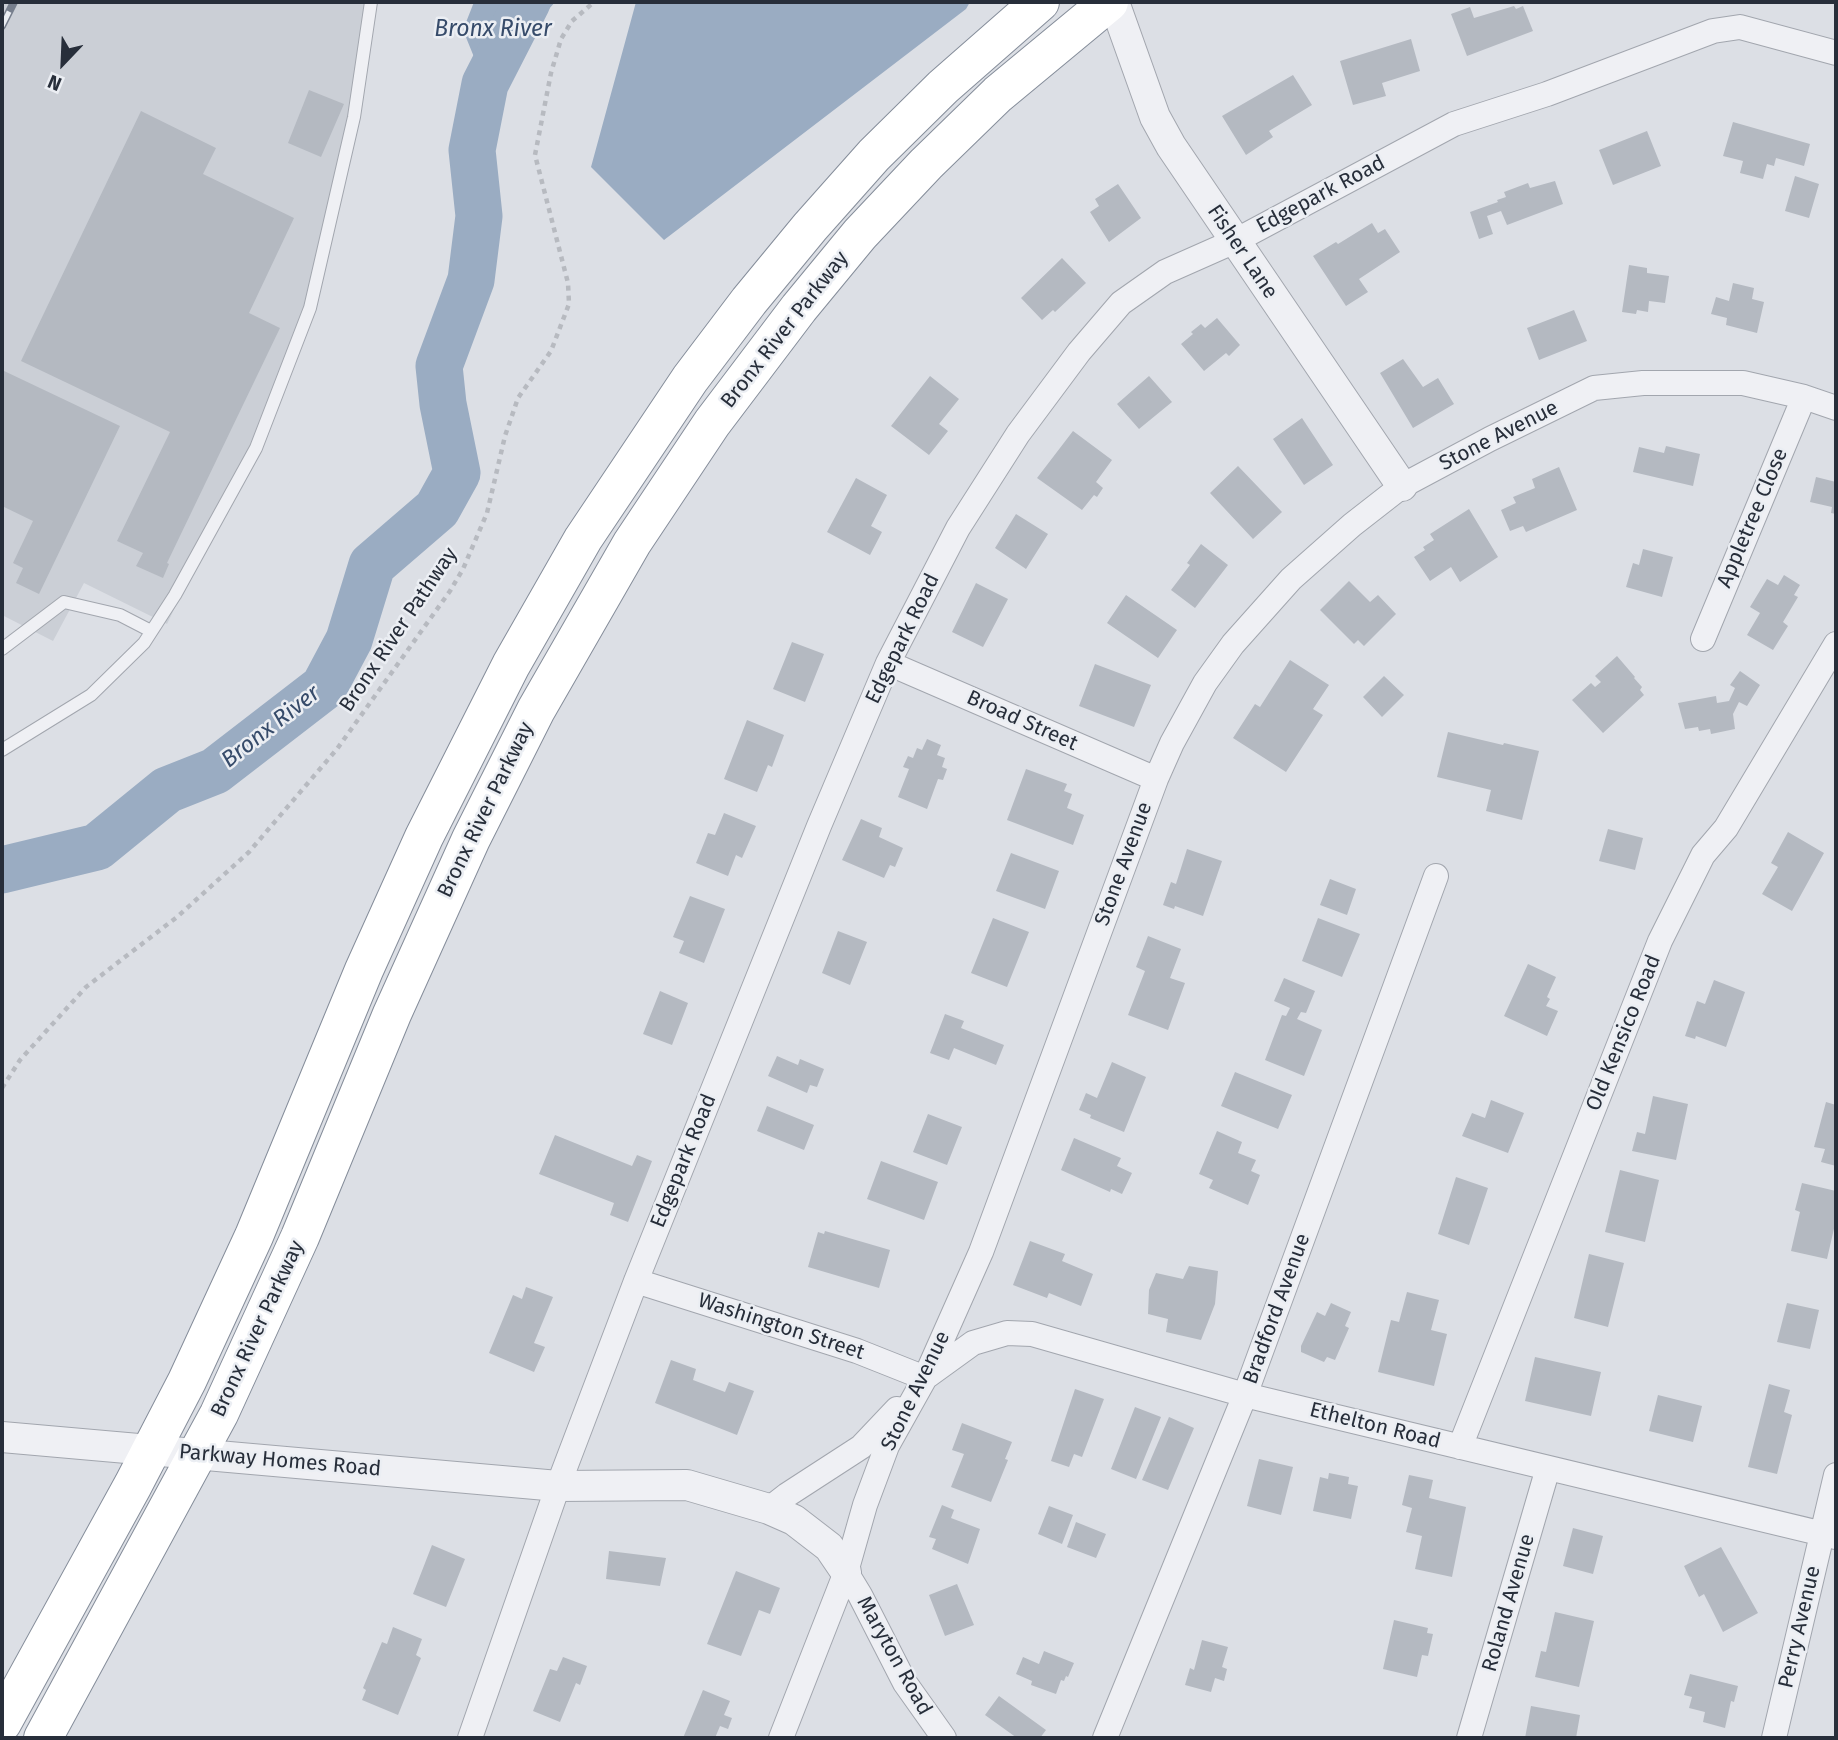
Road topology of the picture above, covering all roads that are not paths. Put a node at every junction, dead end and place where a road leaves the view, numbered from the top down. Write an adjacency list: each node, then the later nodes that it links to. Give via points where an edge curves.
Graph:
1 (371, 2): 10 (lane, via 354,117 310,308 256,447)
2 (1040, 2): 23 (highway, Bronx River Parkway, via 943,87 810,227 690,379 583,539 511,665 424,837 254,1236)
3 (1109, 2): 24 (highway, Bronx River Parkway, via 998,94 860,234 719,413 632,543 536,710 460,861 281,1282)
4 (1114, 2): 6 (street, Fisher Lane, via 1155,117)
5 (1836, 53): 6 (street, Edgepark Road, via 1740,27 1713,32 1454,124)
6 (1235, 241): 9 (street, Fisher Lane); 14 (street, Edgepark Road, via 1165,272 1121,303 1079,352 1018,434 958,528)
7 (1804, 397): 8 (street, Stone Avenue); 9 (street, Stone Avenue, via 1743,383 1594,388); 11 (street, Appletree Close)
8 (1836, 408)
9 (1402, 486): 16 (street, Stone Avenue, via 1291,579 1251,623 1205,683)
10 (151, 631): 13 (lane, via 120,615 64,602); 15 (lane, via 90,695)
11 (1703, 639)
12 (1836, 644): 22 (street, Old Kensico Road, via 1726,828 1703,855 1660,941)
13 (2, 649)
14 (888, 663): 16 (street, Broad Street); 18 (street, Edgepark Road)
15 (2, 750)
16 (1156, 779): 19 (street, Stone Avenue, via 981,1252)
17 (1436, 876): 20 (street, Bradford Avenue)
18 (636, 1281): 19 (street, Washington Street, via 858,1351); 27 (street, Edgepark Road)
19 (925, 1378): 20 (street, Ethelton Road, via 973,1343 1007,1333 1032,1334); 28 (street, via 861,1447); 30 (street, Stone Avenue, via 887,1446)
20 (1245, 1395): 22 (street, Ethelton Road); 36 (street, Bradford Avenue)
21 (2, 1437): 23 (street, Parkway Homes Road)
22 (1460, 1447): 25 (street, Ethelton Road)
23 (151, 1451): 24 (street, Parkway Homes Road); 31 (highway, Bronx River Parkway)
24 (198, 1454): 27 (street, Parkway Homes Road); 32 (highway, Bronx River Parkway)
25 (1548, 1468): 29 (street, Ethelton Road); 37 (street, Roland Avenue)
26 (1836, 1475): 29 (street, Perry Avenue)
27 (558, 1486): 28 (street, Parkway Homes Road, via 687,1485); 33 (street, Edgepark Road)
28 (769, 1509): 30 (street, Parkway Homes Road, via 794,1520 829,1547)
29 (1829, 1535): 38 (street, Perry Avenue)
30 (846, 1572): 34 (street, Stone Avenue); 35 (street, Maryton Road, via 905,1683)
31 (2, 1723)
32 (43, 1738)
33 (470, 1738)
34 (781, 1738)
35 (944, 1738)
36 (1105, 1738)
37 (1469, 1738)
38 (1774, 1738)

